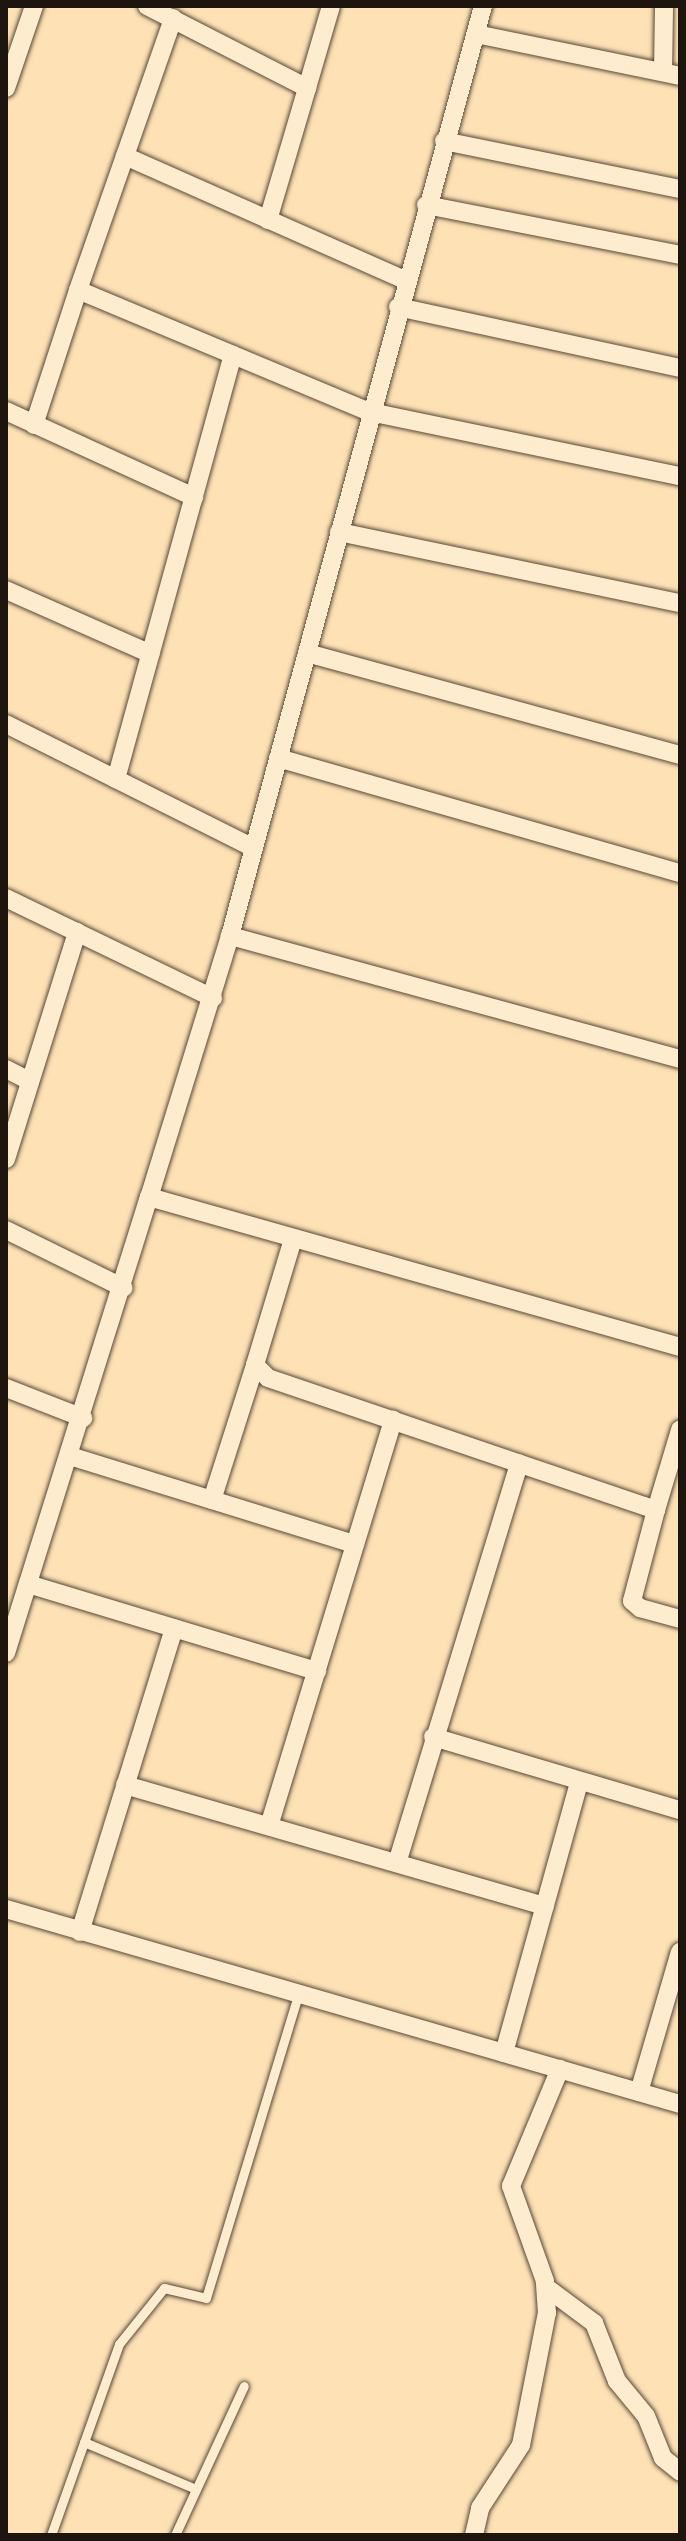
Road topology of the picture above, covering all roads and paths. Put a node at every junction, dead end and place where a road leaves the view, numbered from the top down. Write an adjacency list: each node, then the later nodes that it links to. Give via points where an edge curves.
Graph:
1 (34, 6): 10 (street)
2 (147, 6): 6 (street)
3 (331, 6): 9 (street)
4 (483, 6): 7 (street)
5 (664, 6): 8 (street)
6 (173, 18): 9 (street); 12 (street)
7 (476, 34): 8 (street); 11 (street)
8 (671, 74)
9 (307, 88): 15 (street)
10 (7, 91)
11 (444, 141): 13 (street); 14 (street)
12 (125, 156): 15 (street); 18 (street)
13 (680, 189)
14 (426, 205): 16 (street); 17 (street)
15 (268, 220): 17 (street)
16 (680, 255)
17 (405, 280): 19 (street)
18 (78, 290): 20 (street); 24 (street)
19 (398, 307): 21 (street); 23 (street)
20 (233, 355): 23 (street); 26 (street)
21 (680, 368)
22 (6, 411): 24 (street)
23 (370, 412): 25 (street); 27 (street)
24 (34, 425): 26 (street)
25 (680, 476)
26 (194, 497): 31 (street)
27 (339, 532): 29 (street); 30 (street)
28 (6, 590): 31 (street)
29 (680, 603)
30 (307, 653): 33 (street); 34 (street)
31 (151, 654): 35 (street)
32 (6, 724): 35 (street)
33 (680, 755)
34 (278, 758): 36 (street); 37 (street)
35 (116, 779): 36 (street)
36 (254, 848): 40 (street)
37 (680, 873)
38 (6, 898): 39 (street)
39 (77, 932): 41 (street); 44 (street)
40 (230, 936): 41 (street); 42 (street)
41 (213, 998): 46 (street)
42 (680, 1059)
43 (6, 1069): 44 (street)
44 (30, 1081): 45 (street)
45 (6, 1159)
46 (149, 1197): 48 (street); 49 (street)
47 (6, 1230): 49 (street)
48 (293, 1239): 50 (street); 51 (street)
49 (124, 1288): 53 (street)
50 (680, 1347)
51 (255, 1365): 54 (street, via 268,1378); 58 (street)
52 (6, 1388): 53 (street)
53 (83, 1418): 56 (street)
54 (393, 1420): 57 (street); 60 (street)
55 (680, 1430): 59 (street)
56 (70, 1456): 58 (street); 61 (street)
57 (519, 1463): 59 (street); 66 (street)
58 (212, 1500): 60 (street)
59 (656, 1510): 62 (street, via 632,1601)
60 (355, 1544): 65 (street)
61 (28, 1584): 63 (street); 64 (street)
62 (680, 1619)
63 (174, 1628): 65 (street); 68 (street)
64 (6, 1653)
65 (317, 1671): 70 (street)
66 (433, 1737): 67 (street); 71 (street)
67 (579, 1782): 69 (street); 72 (street)
68 (125, 1785): 70 (street); 74 (street)
69 (680, 1810)
70 (269, 1826): 71 (street)
71 (397, 1863): 72 (street)
72 (545, 1906): 77 (street)
73 (6, 1909): 74 (street)
74 (80, 1932): 76 (street)
75 (680, 1952): 79 (street)
76 (298, 1995): 77 (street); 83 (lane, via 206,2298 164,2288 119,2344)
77 (504, 2053): 78 (street)
78 (560, 2069): 79 (street); 81 (street, via 511,2186)
79 (639, 2092): 80 (street)
80 (680, 2104)
81 (547, 2288): 84 (street, via 594,2323 617,2381 646,2416 663,2458); 88 (street, via 547,2313 521,2445 487,2495)
82 (244, 2386): 85 (lane)
83 (84, 2442): 85 (lane); 86 (lane)
84 (680, 2472)
85 (196, 2489): 87 (lane)
86 (51, 2535)
87 (175, 2535)
88 (474, 2535)

